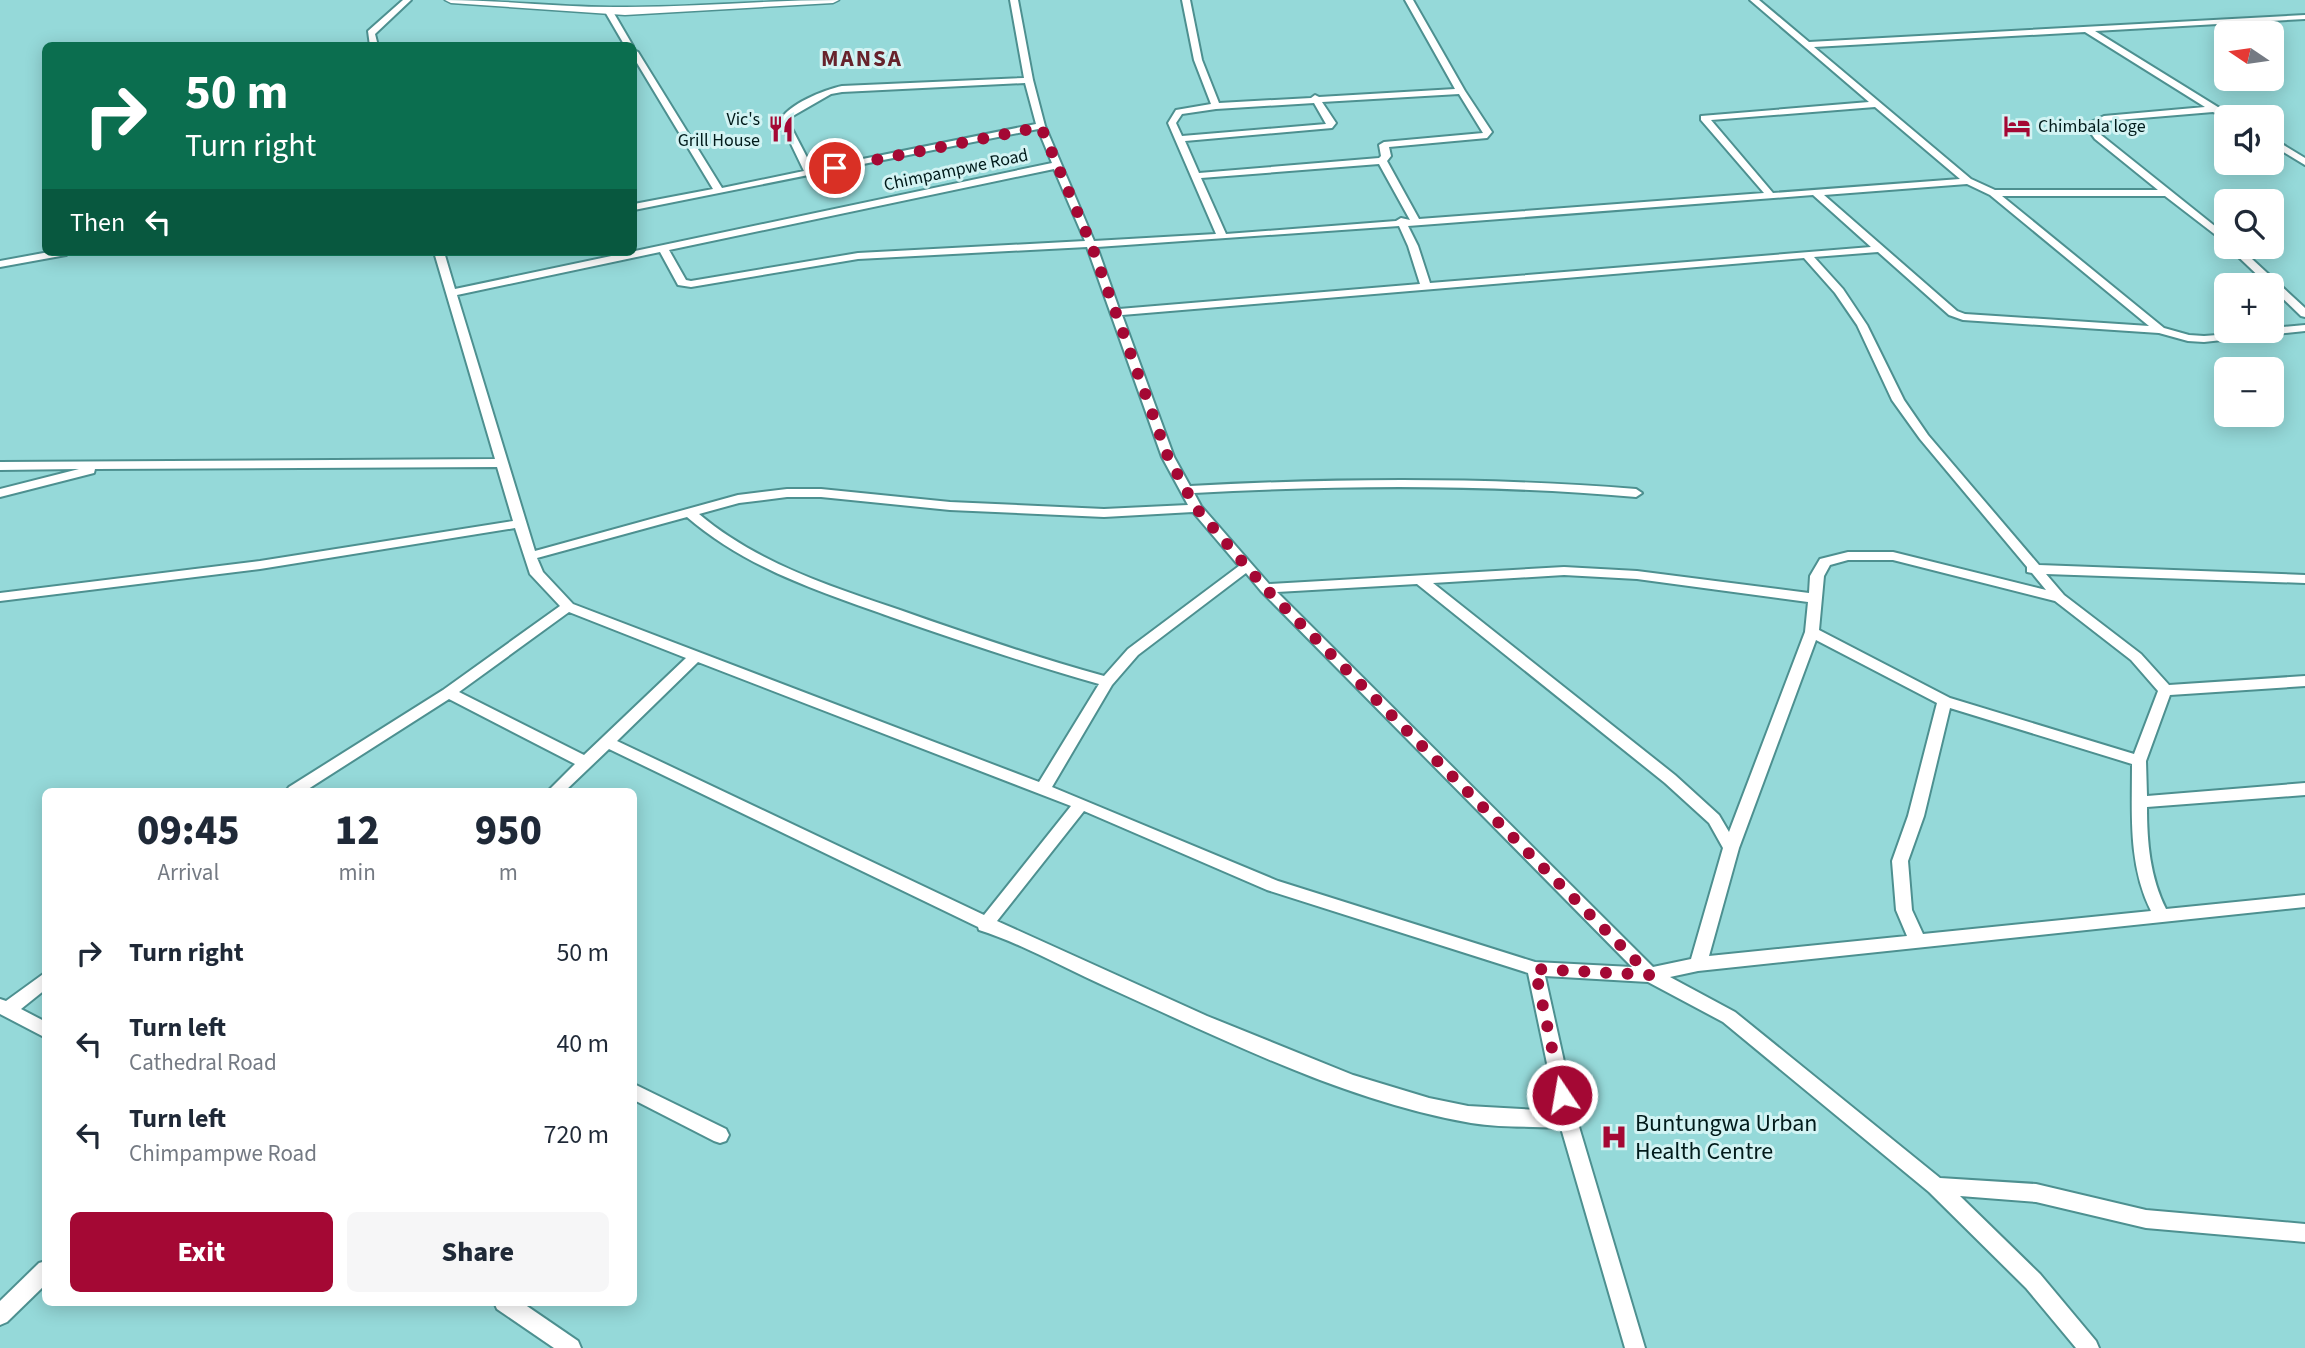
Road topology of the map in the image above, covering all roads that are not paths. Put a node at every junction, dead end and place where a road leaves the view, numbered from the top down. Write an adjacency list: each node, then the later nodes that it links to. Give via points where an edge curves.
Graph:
1 (407, 0): 11 (street, via 377,25 371,33)
2 (451, 0): 8 (main road)
3 (833, 0): 8 (main road)
4 (1014, 0): 15 (street)
5 (1186, 0): 19 (street, via 1198,60)
6 (1409, 0): 16 (street)
7 (1754, 0): 13 (street)
8 (608, 10): 12 (street)
9 (2305, 17): 10 (street)
10 (2089, 31): 13 (street); 20 (street)
11 (373, 42)
12 (627, 42)
13 (1805, 45): 18 (street)
14 (637, 57): 30 (street)
15 (1029, 80): 21 (street); 27 (street, via 828,92 784,121)
16 (1461, 91): 17 (street); 24 (street, via 1487,135 1386,144 1387,156)
17 (1315, 98): 19 (street); 22 (street, via 1332,123 1329,126)
18 (1876, 104): 29 (street); 34 (street, via 1704,118)
19 (1216, 106): 22 (street, via 1175,114 1172,123)
20 (2214, 109): 31 (street, via 2104,119 2090,125 2098,137)
21 (1041, 127): 26 (street); 27 (street, Chimpampwe Road)
22 (1179, 139): 28 (street)
23 (2284, 149): 25 (street)
24 (1382, 161): 28 (street); 36 (street)
25 (2305, 162)
26 (1058, 165): 40 (street); 41 (street, Chimpampwe Road)
27 (810, 173): 30 (street, Chimpampwe Road)
28 (1197, 176): 39 (street)
29 (1968, 181): 32 (street); 33 (street)
30 (719, 191): 35 (street, Chimpampwe Road)
31 (2169, 192): 33 (street); 38 (street)
32 (1816, 193): 34 (street); 42 (street)
33 (1993, 193): 55 (street)
34 (1771, 196): 36 (street)
35 (637, 207)
36 (1415, 220): 37 (street)
37 (1401, 222): 39 (street); 50 (street)
38 (2214, 230)
39 (1222, 236): 40 (street)
40 (1091, 244): 41 (street, via 858,256 691,284 682,283); 52 (street)
41 (663, 247): 43 (street, Chimpampwe Road)
42 (1880, 249): 47 (street); 55 (street, via 1963,317)
43 (637, 253)
44 (44, 256): 49 (street)
45 (440, 256): 51 (street)
46 (621, 256): 51 (street, Chimpampwe Road)
47 (1808, 257): 50 (street); 67 (street, via 1862,325 1898,400 1924,437)
48 (2246, 259): 53 (street)
49 (0, 264)
50 (1426, 287): 52 (street)
51 (450, 293): 56 (street)
52 (1116, 312): 59 (street, via 1168,457)
53 (2305, 314)
54 (2305, 328): 55 (street, via 2204,339)
55 (2160, 330)
56 (501, 463): 57 (street); 64 (street)
57 (112, 464): 58 (street); 60 (street)
58 (0, 466)
59 (1185, 490): 61 (street, via 1450,480); 62 (street)
60 (0, 493)
61 (1636, 493)
62 (1196, 508): 63 (street, via 1104,513 787,493); 66 (street)
63 (689, 512): 65 (street); 78 (street, via 717,536 800,580 1013,655)
64 (519, 524): 65 (street); 71 (street, via 260,565)
65 (530, 556): 74 (street, via 537,575)
66 (1246, 567): 70 (street); 78 (street, via 1133,652)
67 (2032, 569): 69 (street); 73 (street)
68 (1420, 579): 70 (street); 72 (street, via 1564,571 1637,575); 91 (street, via 1670,779 1714,819)
69 (2305, 579)
70 (1266, 589): 98 (street)
71 (0, 597)
72 (1814, 598): 73 (street, via 1817,576 1825,562 1870,555 1893,556); 75 (street)
73 (2060, 598): 79 (street, via 2136,657)
74 (568, 607): 76 (street); 80 (street)
75 (1812, 632): 81 (street); 91 (street)
76 (695, 657): 82 (street); 87 (street)
77 (2305, 681): 79 (street)
78 (1107, 682): 87 (street)
79 (2165, 690): 83 (street)
80 (447, 692): 84 (street); 85 (street)
81 (1945, 701): 83 (street); 95 (street, via 1900,861 1904,910)
82 (609, 743): 84 (street); 94 (street)
83 (2139, 761): 89 (street)
84 (587, 763): 86 (street)
85 (299, 788)
86 (559, 788)
87 (1043, 789): 90 (street)
88 (2305, 789): 89 (street)
89 (2140, 802): 93 (street, via 2148,886)
90 (1081, 804): 94 (street); 97 (street, via 1273,886)
91 (1731, 848): 96 (street)
92 (2305, 901): 93 (street)
93 (2161, 915): 95 (street)
94 (985, 925): 103 (street, via 1207,1024 1371,1088 1471,1115)
95 (1918, 942): 96 (street)
96 (1698, 964): 98 (street)
97 (1535, 969): 98 (street); 103 (street)
98 (1650, 975): 105 (street, via 1729,1017)
99 (42, 982): 100 (street)
100 (4, 1008): 101 (street)
101 (42, 1029)
102 (637, 1094): 104 (street)
103 (1568, 1120): 111 (street)
104 (720, 1135)
105 (1936, 1186): 106 (street, via 2036,1193 2146,1219); 112 (street, via 2033,1281)
106 (2305, 1233)
107 (42, 1274): 109 (street)
108 (510, 1306): 110 (street)
109 (0, 1315)
110 (572, 1348)
111 (1635, 1348)
112 (2090, 1348)

